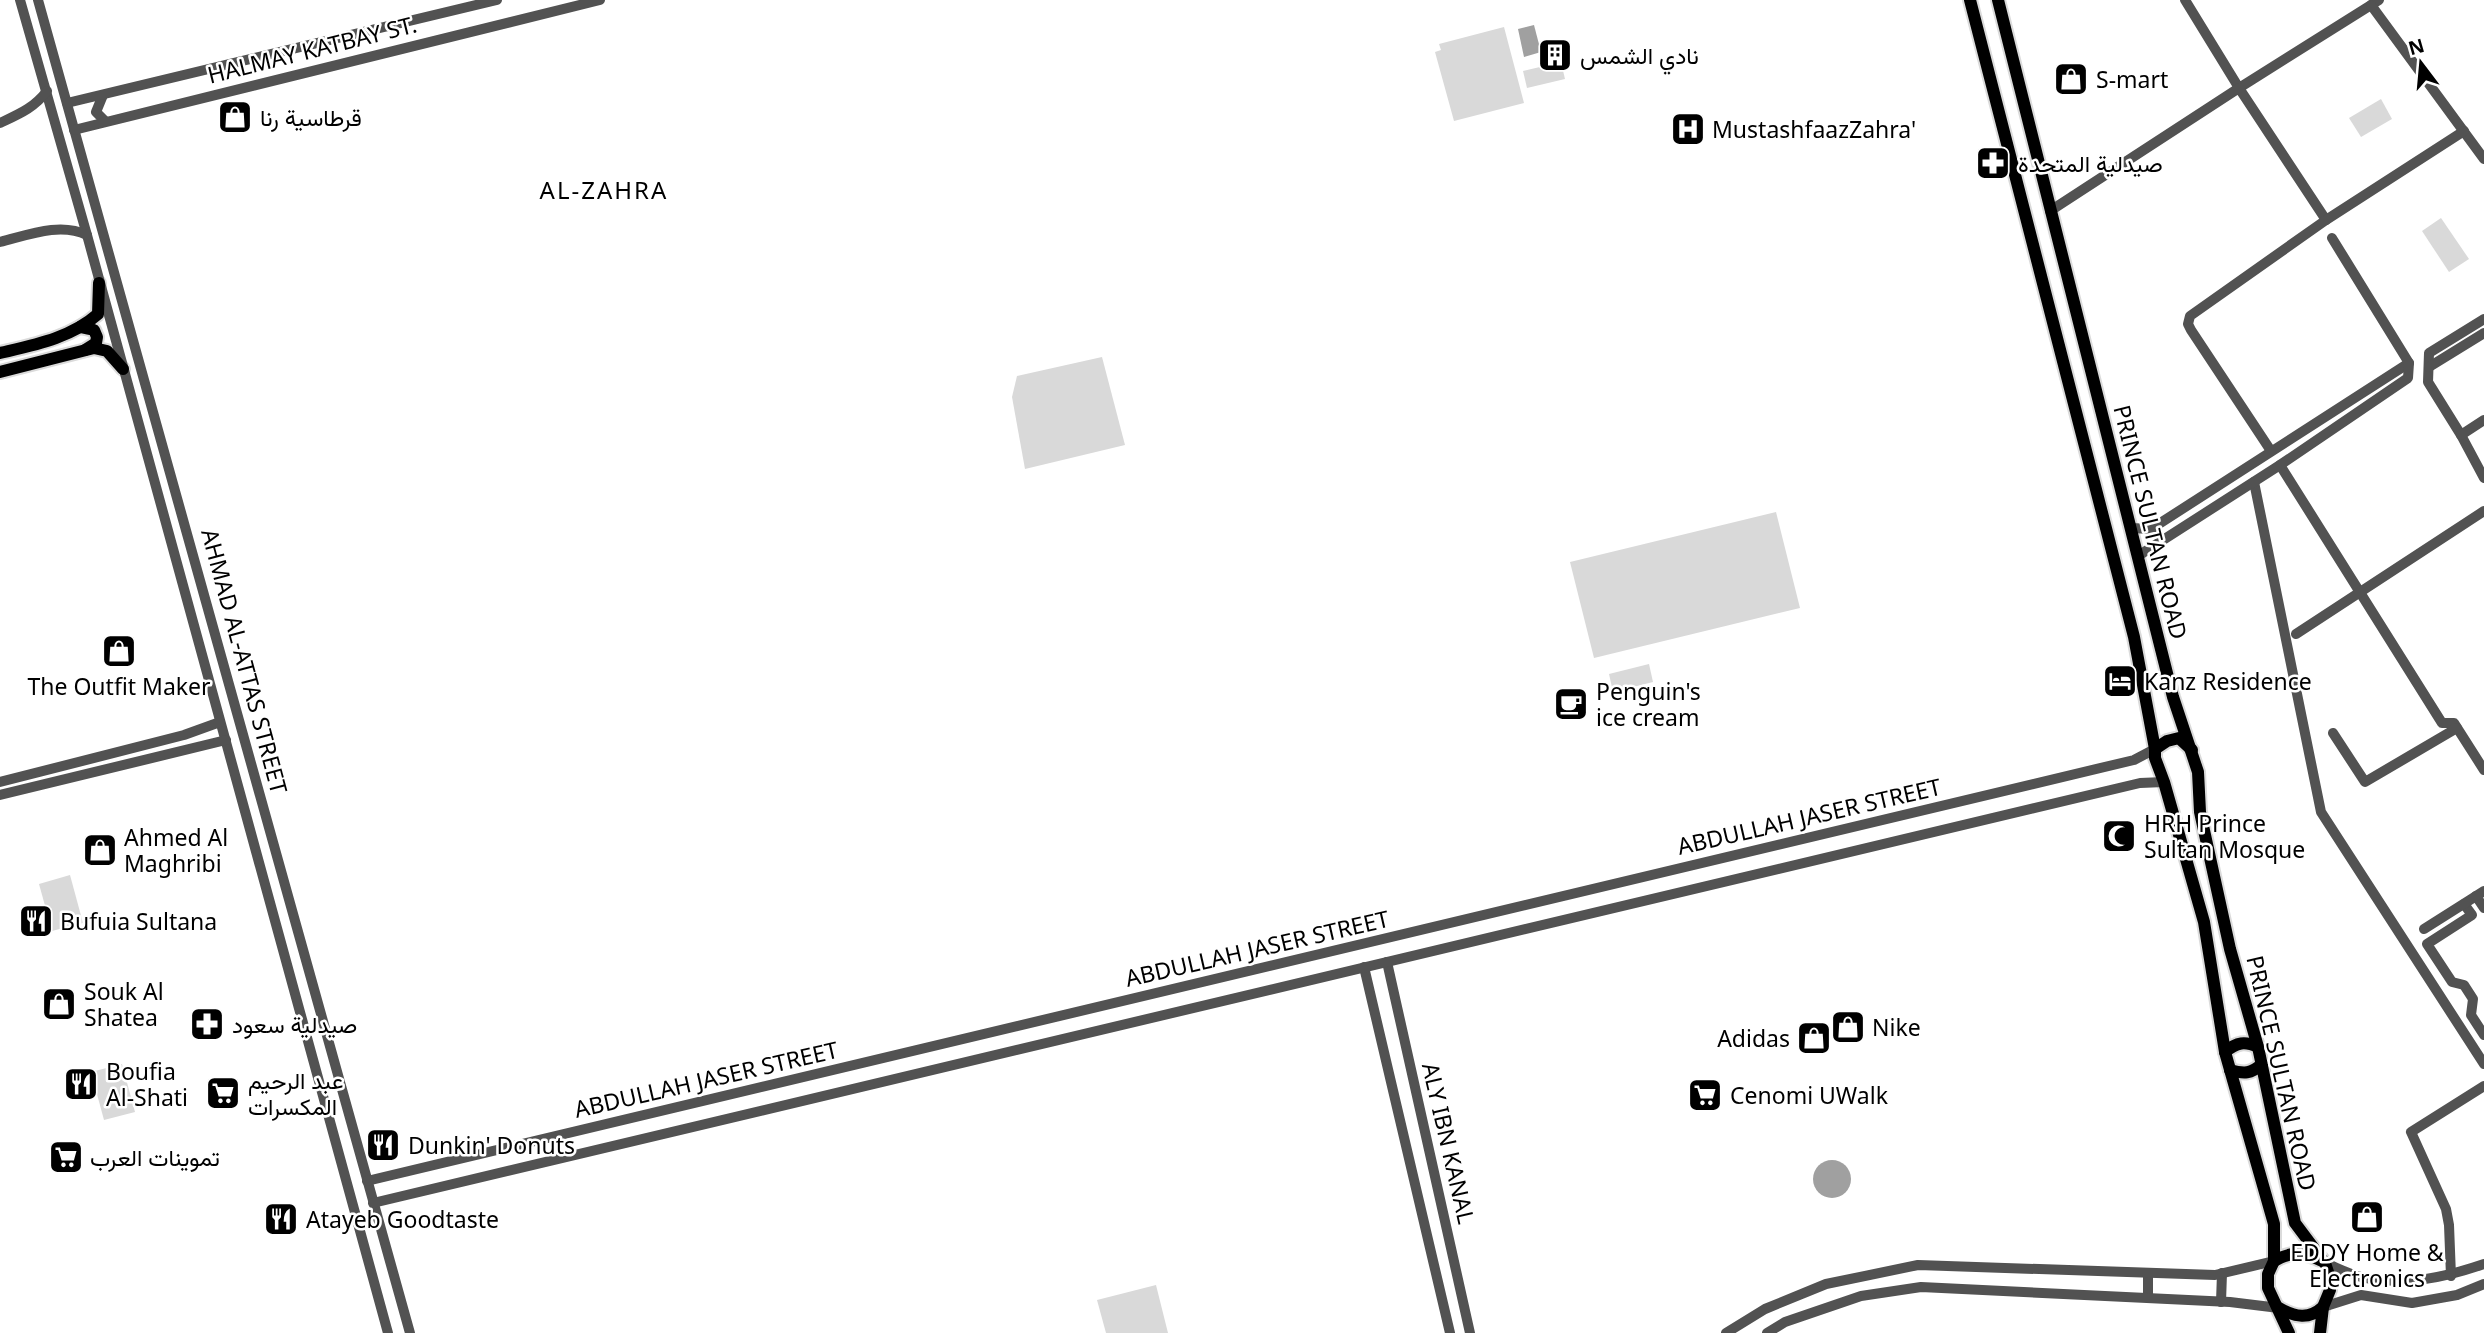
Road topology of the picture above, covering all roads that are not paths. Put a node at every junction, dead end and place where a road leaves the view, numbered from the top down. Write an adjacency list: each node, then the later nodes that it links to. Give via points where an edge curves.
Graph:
1 (20, 0): 10 (street, AHMAD AL-ATTAS STREET)
2 (38, 0): 12 (street, AHMAD AL-ATTAS STREET)
3 (497, 0): 11 (street, HALMAY KATBAY ST.)
4 (600, 0): 13 (street, HALMAY KATBAY ST.)
5 (1970, 0): 48 (main road, PRINCE SULTAN ROAD, via 2134,637)
6 (1997, 0): 18 (main road, PRINCE SULTAN ROAD)
7 (2185, 0): 9 (street)
8 (2375, 2): 9 (street); 16 (street)
9 (2239, 88): 18 (street); 19 (street)
10 (47, 91): 14 (street, via 38,103); 20 (street, AHMAD AL-ATTAS STREET)
11 (103, 94): 12 (street, HALMAY KATBAY ST.); 13 (street, via 96,112)
12 (67, 103): 15 (street, AHMAD AL-ATTAS STREET)
13 (106, 121): 15 (street, HALMAY KATBAY ST.)
14 (0, 122)
15 (74, 130): 71 (street, AHMAD AL-ATTAS STREET)
16 (2464, 131): 17 (street); 19 (street)
17 (2484, 159)
18 (2050, 211): 40 (main road, PRINCE SULTAN ROAD)
19 (2326, 220): 35 (street, via 2190,316 2188,324)
20 (87, 235): 22 (street, via 61,228); 23 (street, AHMAD AL-ATTAS STREET)
21 (2332, 238): 29 (street)
22 (0, 242)
23 (99, 283): 25 (main road, via 97,314); 31 (street, AHMAD AL-ATTAS STREET)
24 (2484, 319): 30 (street, via 2429,353)
25 (80, 327): 27 (main road, via 94,330 97,337); 28 (main road, via 49,341)
26 (2484, 333): 30 (street)
27 (85, 350): 31 (main road, via 107,351); 32 (main road)
28 (0, 353)
29 (2409, 363): 35 (street); 36 (street, via 2408,378)
30 (2429, 367): 34 (street, via 2428,382)
31 (123, 369): 44 (street, AHMAD AL-ATTAS STREET)
32 (0, 372)
33 (2484, 420): 34 (street)
34 (2461, 435): 37 (street)
35 (2271, 451): 40 (street, via 2151,529)
36 (2280, 465): 38 (street); 42 (street)
37 (2484, 478)
38 (2254, 482): 41 (street); 66 (street, via 2321,812)
39 (2484, 511): 42 (street)
40 (2131, 528): 41 (main road, PRINCE SULTAN ROAD)
41 (2138, 556): 49 (main road, PRINCE SULTAN ROAD, via 2173,697)
42 (2361, 593): 43 (street); 45 (street, via 2442,723 2454,723)
43 (2296, 634)
44 (220, 722): 47 (street, AHMAD AL-ATTAS STREET); 51 (street)
45 (2457, 728): 46 (street, via 2365,782); 50 (street)
46 (2333, 733)
47 (226, 740): 53 (street); 92 (street, AHMAD AL-ATTAS STREET)
48 (2155, 750): 49 (main road, via 2179,738); 52 (main road, PRINCE SULTAN ROAD); 55 (street, ABDULLAH JASER STREET, via 2134,760)
49 (2192, 750): 63 (main road, PRINCE SULTAN ROAD, via 2200,812 2230,949)
50 (2484, 770)
51 (0, 782)
52 (2164, 782): 58 (street, ABDULLAH JASER STREET, via 2140,783); 64 (main road, PRINCE SULTAN ROAD, via 2204,922)
53 (0, 795)
54 (2480, 894): 56 (street); 57 (street)
55 (1549, 900): 58 (street); 69 (street, ABDULLAH JASER STREET)
56 (2464, 904): 59 (street); 62 (street, via 2472,915 2427,944 2452,982 2463,985 2473,999 2471,1015)
57 (2484, 908)
58 (1555, 922): 60 (street, ABDULLAH JASER STREET)
59 (2424, 929)
60 (1387, 962): 61 (street, ABDULLAH JASER STREET); 95 (street, ALY IBN KANAL)
61 (1364, 967): 70 (street, ABDULLAH JASER STREET); 94 (street)
62 (2484, 1035)
63 (2258, 1048): 64 (main road, via 2246,1042); 65 (main road, PRINCE SULTAN ROAD)
64 (2225, 1052): 67 (main road, PRINCE SULTAN ROAD)
65 (2262, 1064): 67 (main road, via 2254,1072); 74 (main road, PRINCE SULTAN ROAD, via 2295,1223)
66 (2484, 1064)
67 (2230, 1070): 73 (main road, PRINCE SULTAN ROAD, via 2274,1224)
68 (2484, 1086): 81 (street, via 2411,1132 2446,1209)
69 (682, 1106): 70 (street); 71 (street, ABDULLAH JASER STREET)
70 (685, 1128): 72 (street, ABDULLAH JASER STREET)
71 (367, 1181): 72 (street, AHMAD AL-ATTAS STREET)
72 (373, 1203): 93 (street, AHMAD AL-ATTAS STREET)
73 (2274, 1261): 74 (main road, via 2295,1253); 79 (street); 90 (main road, PRINCE SULTAN ROAD, via 2267,1274 2268,1288)
74 (2325, 1263): 81 (street, via 2364,1278 2401,1282); 89 (main road, via 2330,1290)
75 (2484, 1264): 81 (street)
76 (1969, 1266): 77 (street); 80 (street, via 1918,1265); 83 (street)
77 (2085, 1270): 78 (street); 86 (street)
78 (2148, 1273): 79 (street); 87 (street)
79 (2222, 1273): 88 (street)
80 (1871, 1275): 84 (street); 85 (street)
81 (2451, 1276)
82 (2484, 1284): 89 (street, via 2457,1295 2412,1303 2361,1295)
83 (1969, 1289): 85 (street, via 1921,1287); 86 (street)
84 (1805, 1293): 91 (street); 96 (street, via 1765,1309)
85 (1876, 1294): 91 (street)
86 (2083, 1295): 87 (street)
87 (2148, 1298): 88 (street)
88 (2221, 1302): 90 (street)
89 (2323, 1307): 90 (main road, via 2300,1317); 99 (main road)
90 (2279, 1308): 98 (main road, PRINCE SULTAN ROAD)
91 (1812, 1313): 97 (street)
92 (388, 1333)
93 (410, 1333)
94 (1450, 1333)
95 (1471, 1333)
96 (1726, 1333)
97 (1767, 1333)
98 (2289, 1333)
99 (2320, 1333)

